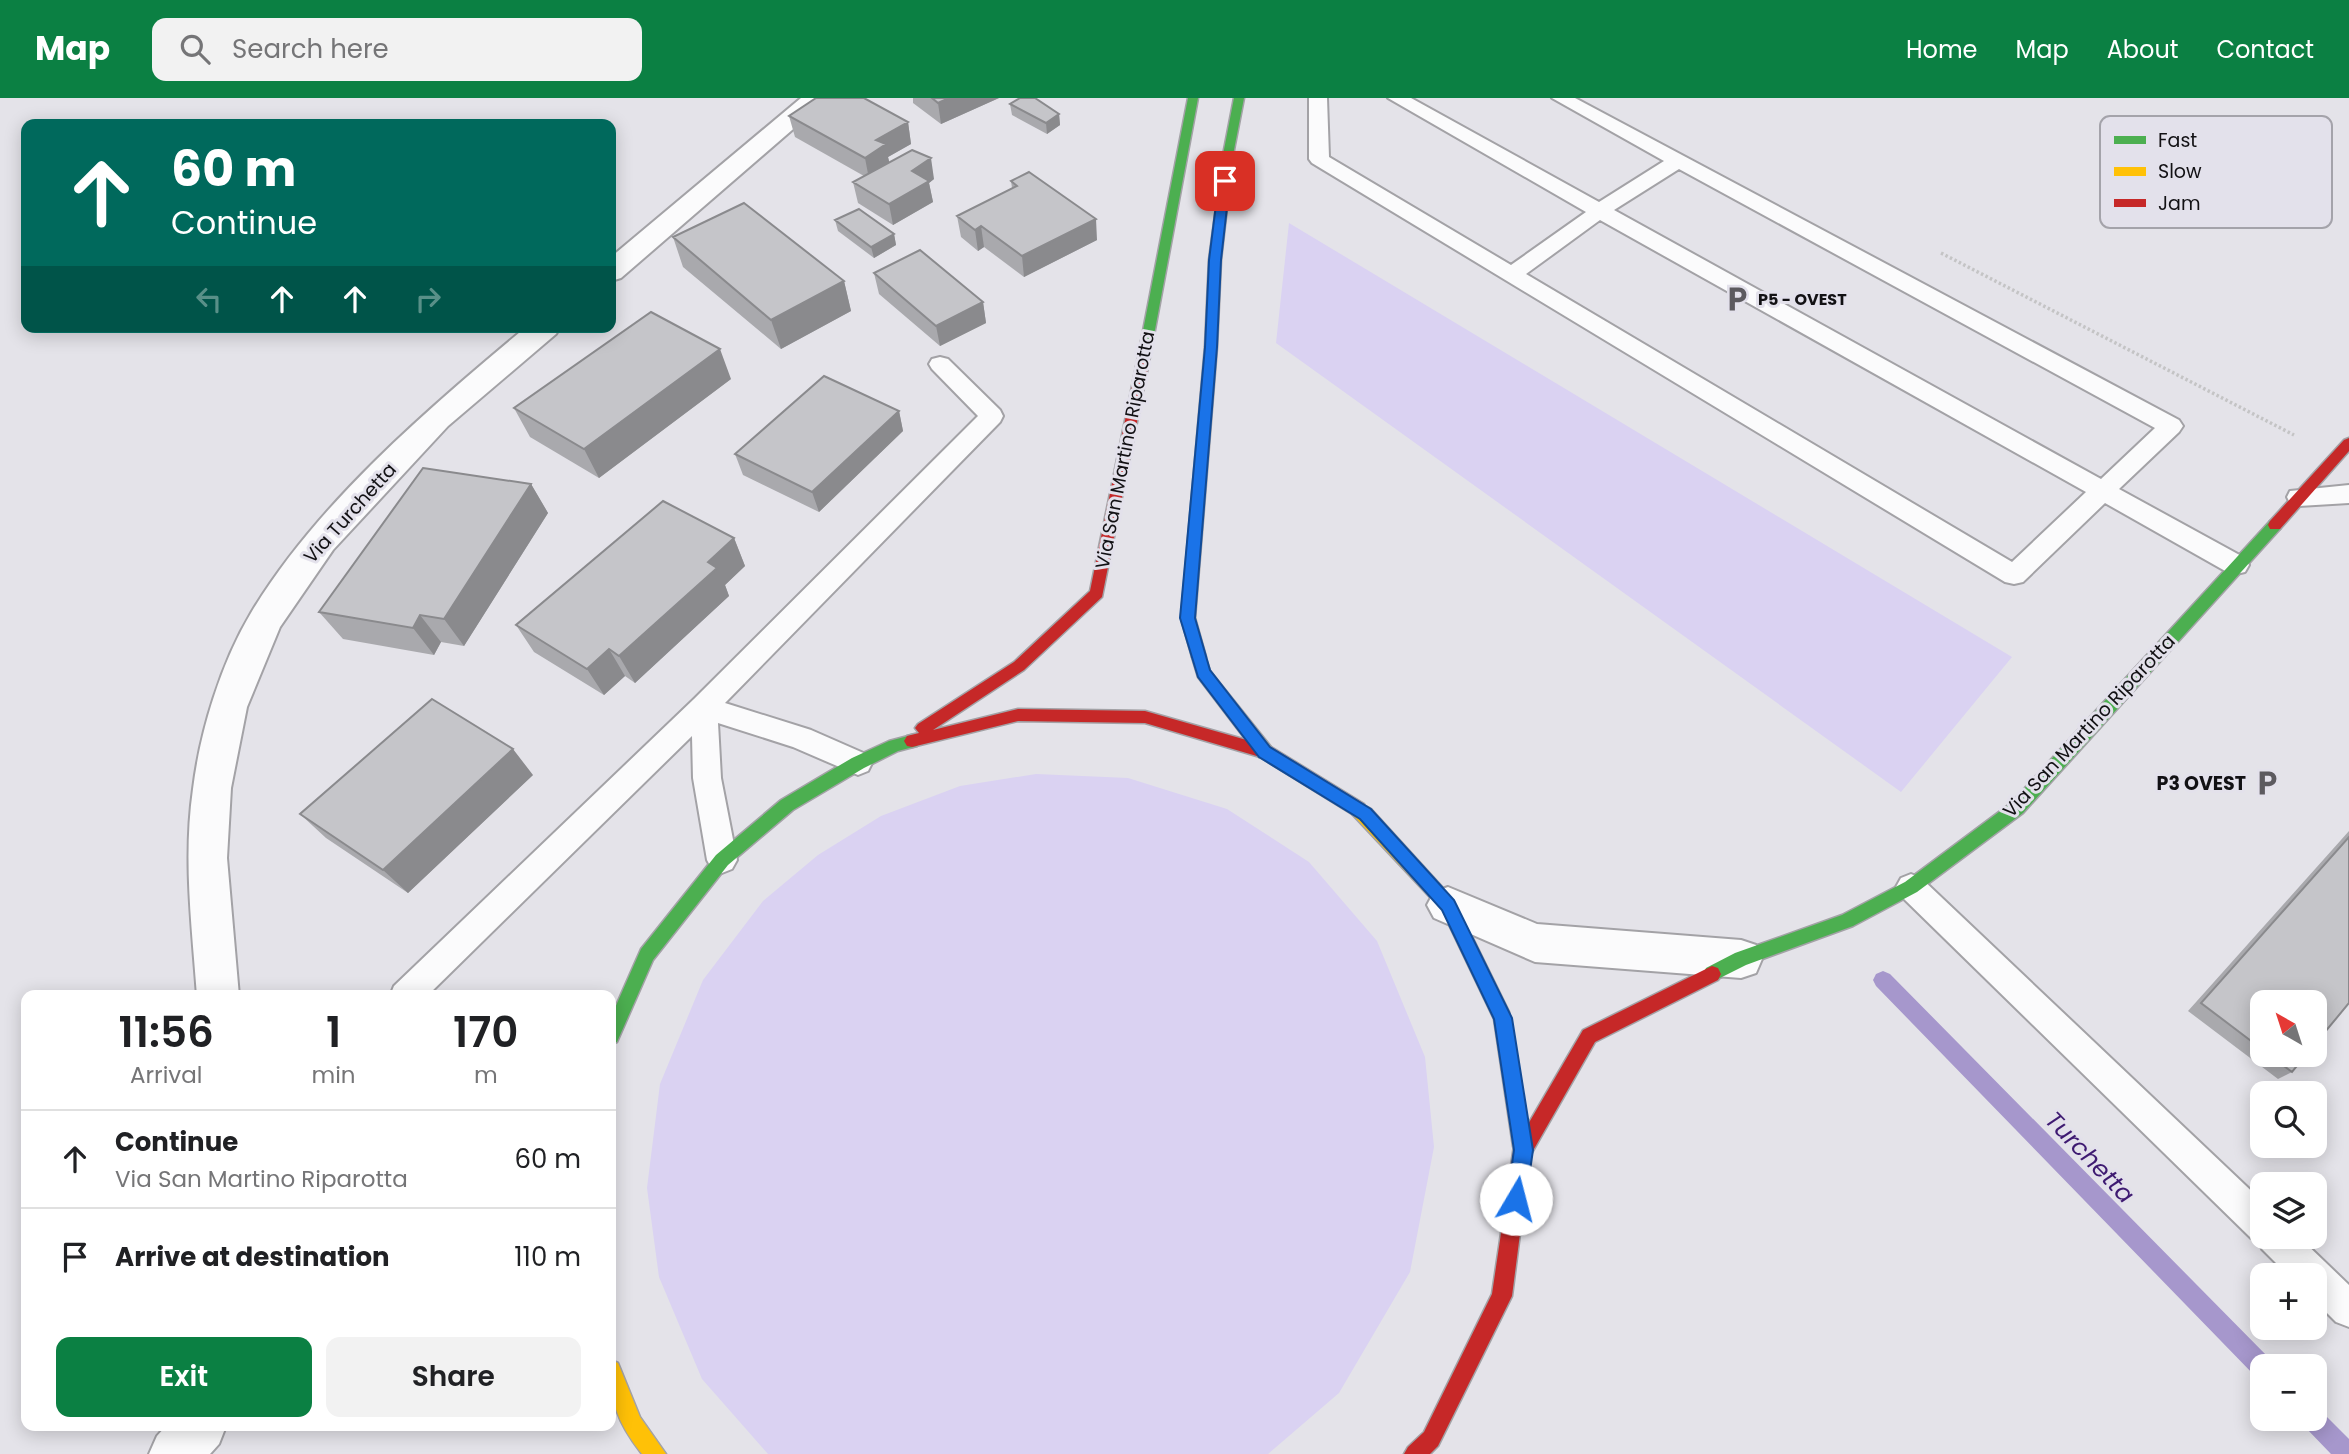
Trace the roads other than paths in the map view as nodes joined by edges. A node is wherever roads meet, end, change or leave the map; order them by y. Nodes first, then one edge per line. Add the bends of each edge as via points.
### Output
1 (816, 98) edge
2 (1193, 98) edge
3 (1239, 98) edge
4 (1318, 98) edge
5 (1397, 98) edge
6 (1561, 98) edge
7 (1678, 161) junction
8 (1601, 210) junction
9 (616, 268) edge
10 (1512, 274) junction
11 (538, 333) edge
12 (940, 365) dead end
13 (2349, 443) edge
14 (2103, 490) junction
15 (2349, 494) edge
16 (2299, 497) junction
17 (2236, 565) junction
18 (704, 707) junction
19 (894, 746) junction
20 (1265, 752) junction
21 (858, 762) junction
22 (722, 860) junction
23 (1911, 887) junction
24 (1448, 905) junction
25 (1741, 960) junction
26 (218, 990) edge
27 (411, 990) edge
28 (616, 1025) edge
29 (1523, 1150) junction
30 (2250, 1213) edge
31 (2287, 1249) edge
32 (2301, 1263) edge
33 (2327, 1288) edge
34 (2349, 1309) edge
35 (616, 1383) edge
36 (196, 1431) edge
37 (175, 1454) edge
38 (655, 1454) edge
39 (1415, 1454) edge

1 - 9 street
2 - 19 street, Via San Martino Riparotta via 1097,593 1020,666
3 - 20 street via 1215,260 1188,618 1203,673
4 - 10 lane via 1319,159
5 - 8 lane
6 - 7 lane
7 - 8 lane
7 - 14 lane via 2171,426
8 - 10 lane
8 - 14 lane
10 - 14 lane via 2014,575
11 - 26 street, Via Turchetta via 437,418 321,541 264,622 228,707 212,788 207,858
12 - 18 lane via 992,416
13 - 16 street, Via San Martino Riparotta
14 - 17 lane
15 - 16 lane
16 - 17 street, Via San Martino Riparotta
17 - 23 street, Via San Martino Riparotta via 2017,808
18 - 21 lane
18 - 22 lane via 708,778
18 - 27 lane
19 - 20 street via 1018,715 1145,717
19 - 21 street
20 - 24 street via 1365,814
21 - 22 street via 787,805
22 - 28 street via 647,955
23 - 25 street, Via San Martino Riparotta via 1847,920
23 - 30 lane
24 - 25 street, Via San Martino Riparotta via 1535,943
24 - 29 street via 1503,1018
25 - 29 street, Via San Martino Riparotta via 1589,1036
29 - 39 street via 1502,1296 1431,1439
31 - 32 lane
33 - 34 lane
35 - 38 street via 632,1424
36 - 37 street

